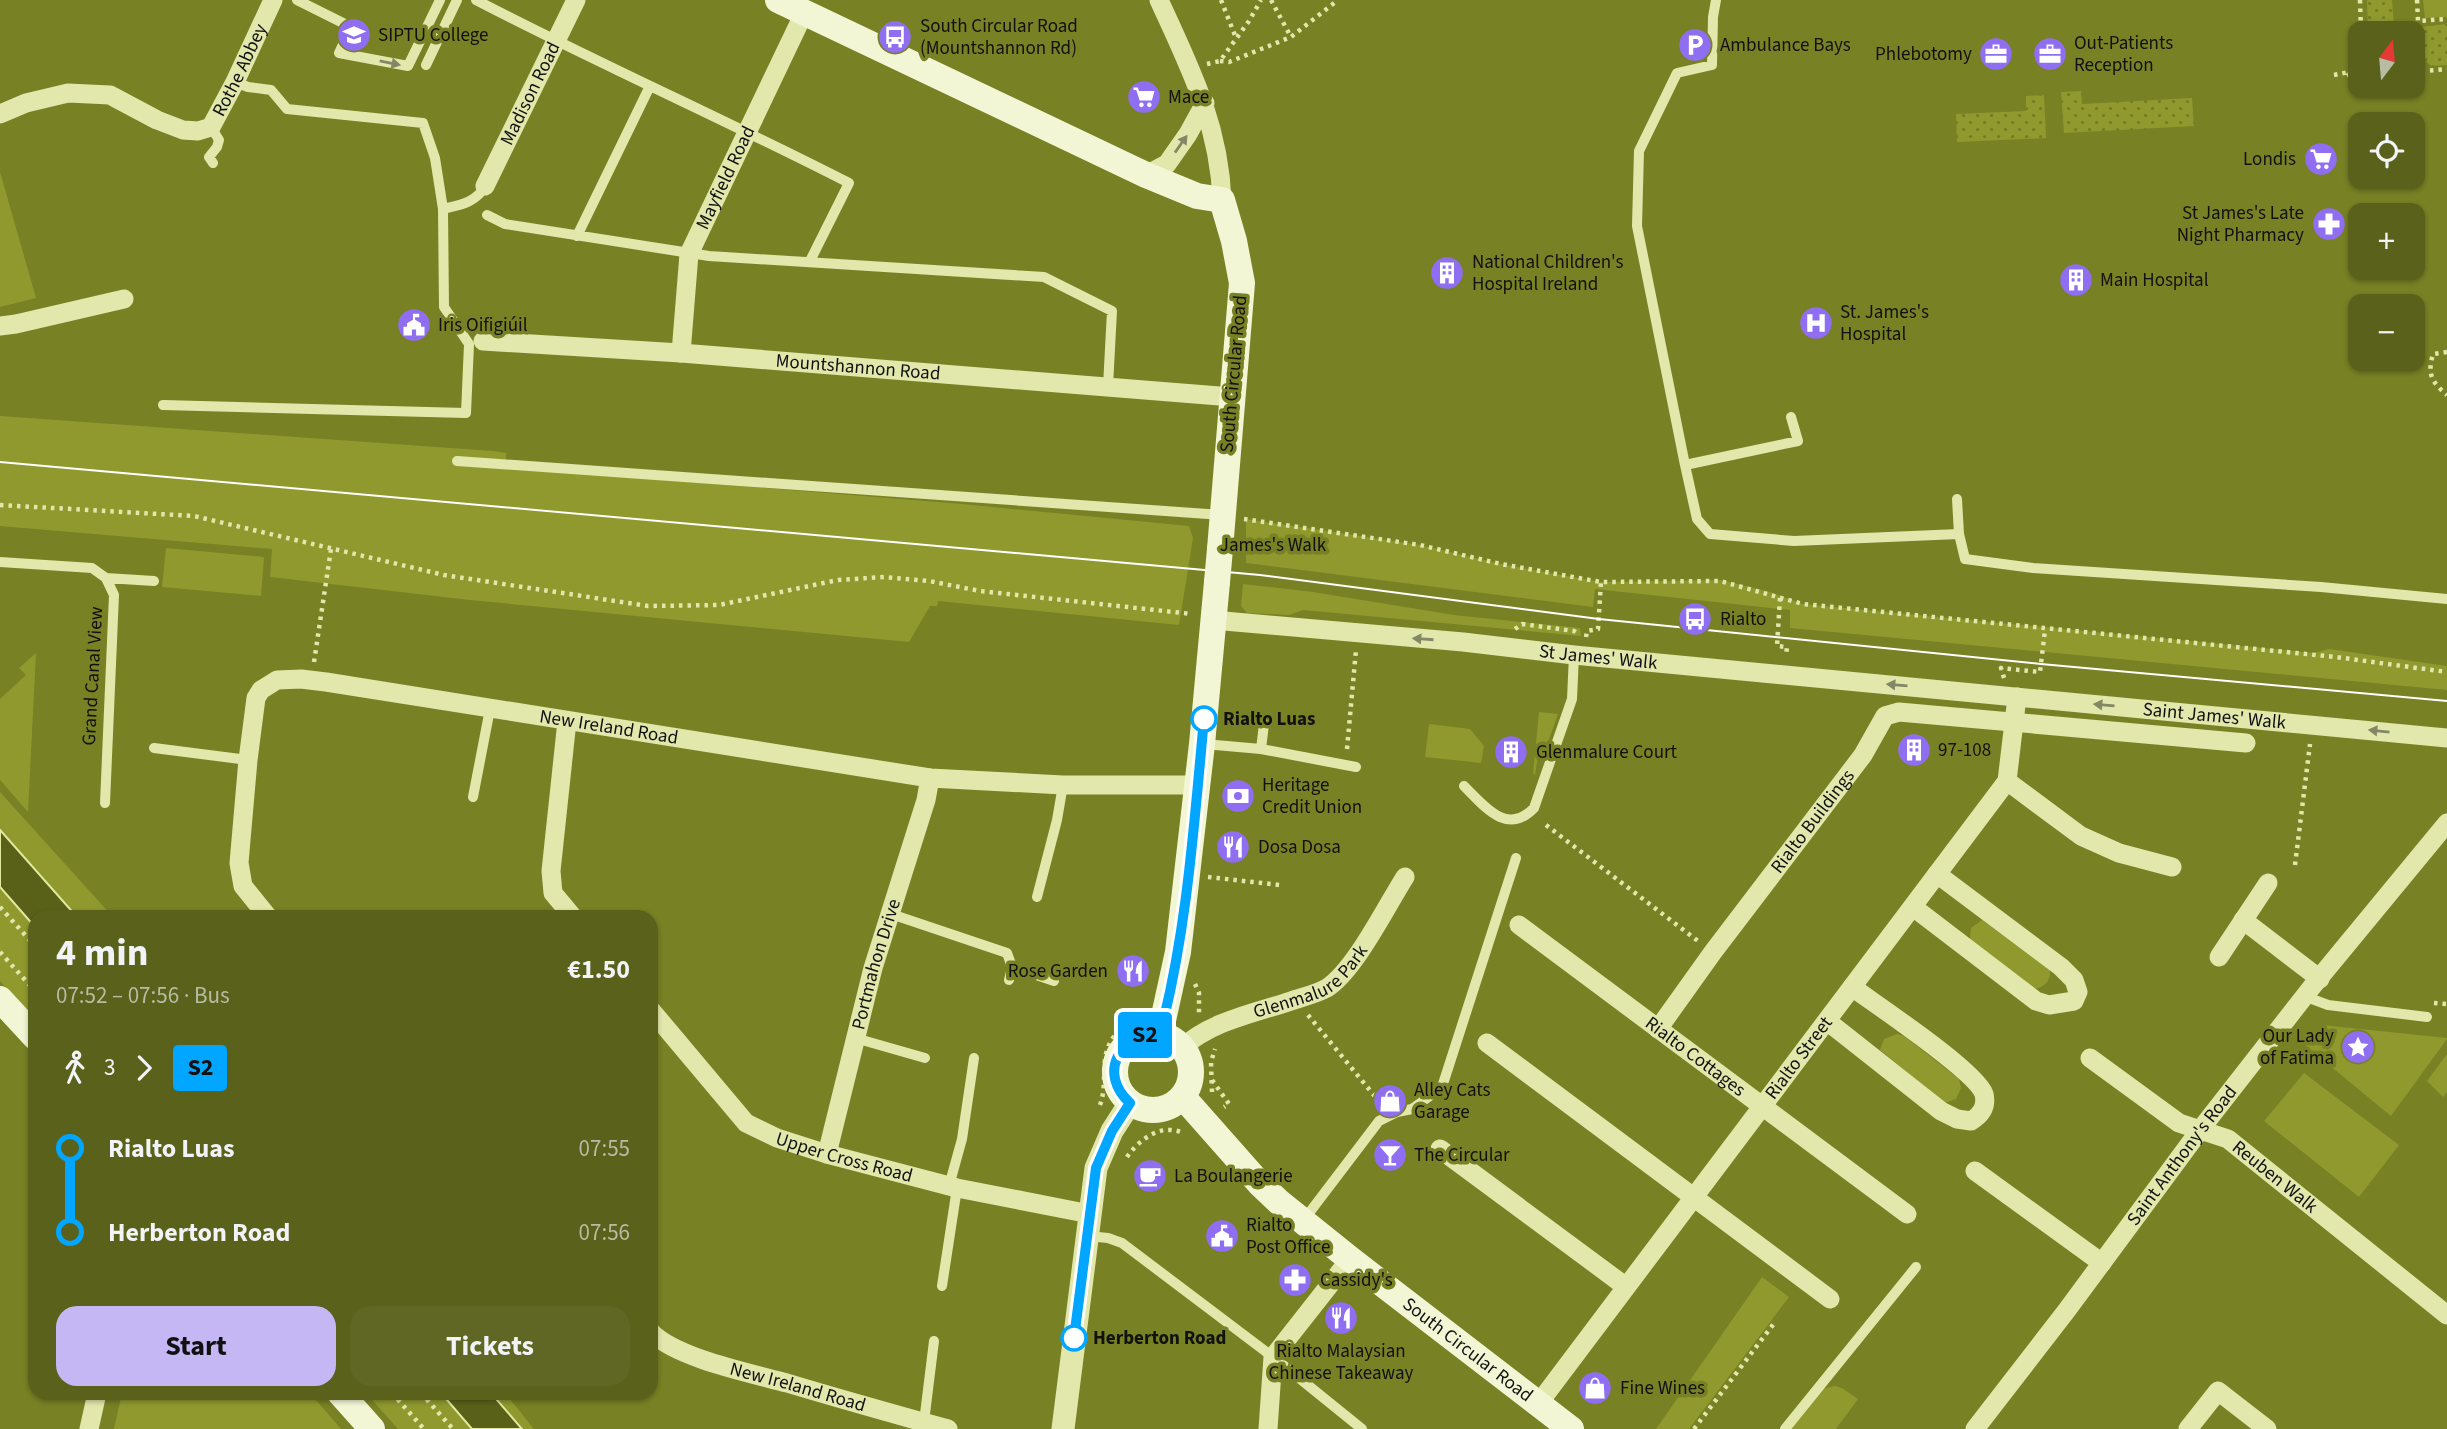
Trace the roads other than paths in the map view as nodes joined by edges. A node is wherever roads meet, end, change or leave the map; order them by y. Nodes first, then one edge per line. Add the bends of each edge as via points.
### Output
1 (273, 0) edge
2 (297, 0) edge
3 (440, 0) edge
4 (457, 0) edge
5 (476, 0) edge
6 (576, 0) edge
7 (778, 0) edge
8 (1159, 0) edge
9 (1716, 0) edge
10 (804, 13) junction
11 (555, 41) junction
12 (426, 65) dead end
13 (235, 82) junction
14 (650, 86) junction
15 (1205, 103) junction
16 (0, 114) edge
17 (211, 127) junction
18 (747, 131) junction
19 (213, 163) dead end
20 (1146, 174) junction
21 (485, 186) joint
22 (1222, 200) junction
23 (443, 209) junction
24 (487, 215) dead end
25 (577, 236) junction
26 (689, 254) junction
27 (810, 261) junction
28 (124, 299) dead end
29 (0, 326) edge
30 (476, 343) junction
31 (681, 353) junction
32 (1108, 386) junction
33 (1232, 397) junction
34 (163, 405) dead end
35 (1791, 417) dead end
36 (457, 461) dead end
37 (1685, 466) junction
38 (1957, 499) dead end
39 (1223, 515) junction
40 (1959, 534) junction
41 (0, 562) edge
42 (106, 578) junction
43 (154, 581) dead end
44 (2447, 599) edge
45 (1202, 617) junction
46 (1578, 655) junction
47 (1983, 693) joint
48 (2011, 696) junction
49 (489, 709) junction
50 (568, 721) junction
51 (2015, 721) junction
52 (1264, 724) dead end
53 (2447, 738) edge
54 (2246, 743) dead end
55 (1202, 744) junction
56 (155, 748) dead end
57 (1261, 750) junction
58 (248, 760) junction
59 (1356, 767) dead end
60 (930, 778) junction
61 (2007, 781) junction
62 (1063, 785) junction
63 (1197, 785) junction
64 (1464, 786) dead end
65 (473, 797) dead end
66 (105, 803) dead end
67 (2447, 822) edge
68 (1516, 858) dead end
69 (2172, 867) dead end
70 (1937, 874) junction
71 (1405, 877) dead end
72 (2268, 883) dead end
73 (1037, 897) dead end
74 (1913, 907) junction
75 (262, 910) edge
76 (567, 910) edge
77 (891, 914) junction
78 (2243, 920) junction
79 (1519, 925) dead end
80 (2219, 957) dead end
81 (1012, 967) junction
82 (2319, 979) junction
83 (1009, 980) dead end
84 (1054, 981) dead end
85 (1853, 987) junction
86 (2304, 996) junction
87 (0, 999) edge
88 (2427, 1017) dead end
89 (658, 1018) edge
90 (1827, 1021) junction
91 (28, 1029) edge
92 (1658, 1029) junction
93 (855, 1038) junction
94 (1171, 1041) junction
95 (1488, 1043) dead end
96 (925, 1058) dead end
97 (974, 1058) dead end
98 (2090, 1058) dead end
99 (1183, 1097) junction
100 (1130, 1103) junction
101 (1762, 1106) junction
102 (2200, 1130) junction
103 (1440, 1149) dead end
104 (827, 1154) junction
105 (1975, 1171) dead end
106 (953, 1187) junction
107 (1694, 1198) junction
108 (1907, 1214) dead end
109 (1303, 1221) junction
110 (1088, 1225) junction
111 (1350, 1259) junction
112 (2102, 1263) junction
113 (1916, 1267) dead end
114 (942, 1286) dead end
115 (1625, 1286) junction
116 (1830, 1299) dead end
117 (2447, 1315) edge
118 (658, 1339) edge
119 (934, 1341) dead end
120 (1273, 1357) junction
121 (95, 1400) edge
122 (346, 1400) edge
123 (1555, 1420) edge
124 (924, 1422) junction
125 (89, 1429) edge
126 (372, 1429) edge
127 (948, 1429) edge
128 (1063, 1429) edge
129 (1268, 1429) edge
130 (1362, 1429) edge
131 (1785, 1429) edge
132 (1975, 1429) edge
133 (2188, 1429) edge
134 (2267, 1429) edge

1 - 13 street, Rothe Abbey
2 -> 3 lane via 351,27 339,53 408,66
4 - 12 lane
5 - 11 lane
6 - 11 street, Madison Road
7 - 10 main road
8 - 15 street
9 - 37 lane via 1712,65 1677,73 1639,151 1637,226
10 - 18 street, Mayfield Road
10 - 20 main road
11 - 14 lane
11 - 21 street, Madison Road
13 - 17 street, Rothe Abbey
13 - 23 lane via 271,90 287,109 424,123
14 - 18 lane
14 - 25 lane
20 -> 15 street via 1167,164
15 - 22 street
16 - 17 street, Rothe Abbey via 68,93 110,95 183,130
17 - 19 lane via 219,139 209,157
18 - 26 street, Mayfield Road
18 - 27 lane via 849,183
20 - 22 main road via 1196,196
21 - 23 lane via 471,201
22 - 33 main road, South Circular Road via 1241,283
23 - 30 lane via 444,307
24 - 25 lane via 505,224
25 - 26 lane
26 - 27 lane
26 - 31 street, Mayfield Road
27 - 32 lane via 1044,277 1112,311
28 - 29 street
30 - 31 street, Mountshannon Road
30 - 34 lane via 466,414
31 - 32 street, Mountshannon Road
32 - 33 street, Mountshannon Road
33 - 39 main road, South Circular Road
35 - 37 lane via 1798,441
36 - 39 lane
37 - 40 lane via 1697,519 1710,534 1794,541
38 - 40 lane
39 - 45 main road, South Circular Road, bridge via 1216,587
40 - 44 lane via 1965,559
41 - 42 lane via 92,568
42 - 43 lane
42 - 66 lane, Grand Canal View via 114,595
46 -> 45 street, St James' Walk
45 - 55 main road, South Circular Road
47 -> 46 street, St James' Walk
46 - 64 lane via 1572,699 1534,808 1512,822
47 - 48 street, Saint James' Walk
48 - 51 street, Rialto Street
53 -> 48 street, Saint James' Walk
49 - 50 street, New Ireland Road
49 - 58 street, New Ireland Road via 326,682 277,680 256,698
49 - 65 lane
50 - 60 street, New Ireland Road
50 - 76 street via 551,872 553,893
51 - 54 street
51 - 61 street, Rialto Street
51 - 92 street, Rialto Buildings via 1899,712 1885,716 1863,755
52 - 57 lane
55 - 57 lane
55 - 63 main road, South Circular Road
56 - 58 lane
57 - 59 lane
58 - 75 street, New Ireland Road via 240,875
60 - 62 street, New Ireland Road
60 - 77 street, Portmahon Drive
61 - 69 street via 2081,836 2119,853
61 - 70 street, Rialto Street
62 - 63 street, New Ireland Road
62 - 73 lane
63 - 94 main road, South Circular Road
67 - 82 street, Saint Anthony's Road
68 - 109 lane via 1442,1087 1412,1109 1379,1121
70 - 74 street, Rialto Street
70 - 74 street via 2061,967 2074,980 2078,992 2074,1001 2049,1005 2036,1001
71 - 94 street, Glenmalure Park via 1344,972 1328,987
72 - 78 street
74 - 85 street, Rialto Street
77 - 81 lane via 1007,953
77 - 93 street, Portmahon Drive
78 - 80 street
78 - 82 street
79 - 92 street, Rialto Cottages
81 - 83 lane
81 - 84 lane
82 - 86 street, Saint Anthony's Road
85 - 90 street, Rialto Street
85 - 90 street via 1969,1073 1983,1094 1980,1115 1971,1121 1941,1111
86 - 88 lane via 2328,1005
86 - 102 street, Saint Anthony's Road
87 - 91 main road
89 - 104 street, Upper Cross Road via 746,1123
90 - 101 street, Rialto Street
92 - 101 street, Rialto Cottages
93 - 96 lane
93 - 104 street, Portmahon Drive
94 - 99 main road via 1191,1068
94 - 100 main road via 1150,1034 1123,1048 1115,1081
95 - 107 street
97 - 106 lane
98 - 102 street, Reuben Walk via 2179,1123
99 - 100 main road via 1161,1110
99 - 109 main road, South Circular Road via 1259,1183
100 - 110 street via 1096,1168
101 - 107 street, Rialto Street
101 - 108 street, Rialto Cottages
102 - 112 street, Saint Anthony's Road
102 - 117 street, Reuben Walk via 2228,1139
103 - 115 street
104 - 106 street, Upper Cross Road
105 - 112 street
106 - 110 street, Upper Cross Road
106 - 114 lane
107 - 115 street, Rialto Street
107 - 116 street
109 - 111 main road, South Circular Road
110 - 120 lane via 1122,1243
110 - 128 street
111 - 120 street
111 - 123 main road, South Circular Road
112 - 132 street, Saint Anthony's Road
113 - 131 lane
115 - 123 street, Rialto Street
118 - 124 street, New Ireland Road via 746,1372
119 - 124 lane
120 - 129 street
120 - 130 lane
121 - 125 street
122 - 126 main road
124 - 127 street, New Ireland Road
133 - 134 street via 2218,1391

